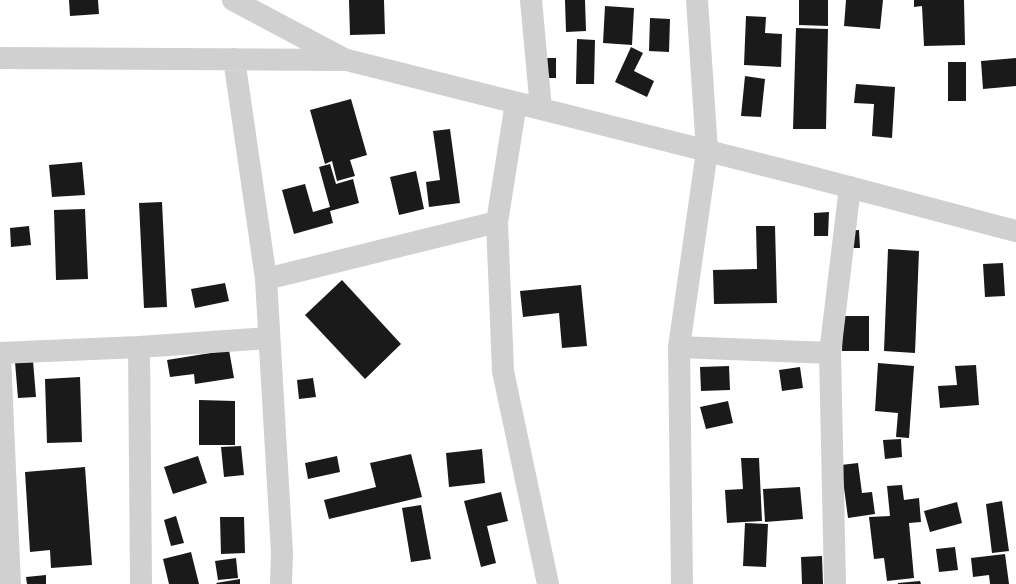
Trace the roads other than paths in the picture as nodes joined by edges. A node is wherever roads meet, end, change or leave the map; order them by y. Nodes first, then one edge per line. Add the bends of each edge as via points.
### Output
1 (233, 0) edge
2 (531, 0) edge
3 (697, 0) edge
4 (0, 58) edge
5 (234, 59) junction
6 (347, 60) junction
7 (516, 103) junction
8 (541, 109) junction
9 (707, 151) junction
10 (850, 187) junction
11 (497, 222) junction
12 (1016, 231) edge
13 (266, 279) junction
14 (269, 338) junction
15 (139, 347) junction
16 (679, 347) junction
17 (0, 353) edge
18 (830, 353) junction
19 (0, 356) edge
20 (10, 584) edge
21 (141, 584) edge
22 (281, 584) edge
23 (548, 584) edge
24 (682, 584) edge
25 (836, 584) edge

1 - 6 street
2 - 8 street
3 - 9 street
4 - 5 street
5 - 6 street
5 - 13 street
6 - 7 street
7 - 8 street
7 - 11 street
8 - 9 street
9 - 10 street
9 - 16 street
10 - 12 street
10 - 18 street
11 - 13 street
11 - 23 street via 503,370
13 - 14 street
14 - 15 street
14 - 22 street via 282,553
15 - 17 street
15 - 21 street
16 - 18 street
16 - 24 street
18 - 25 street
19 - 20 street

